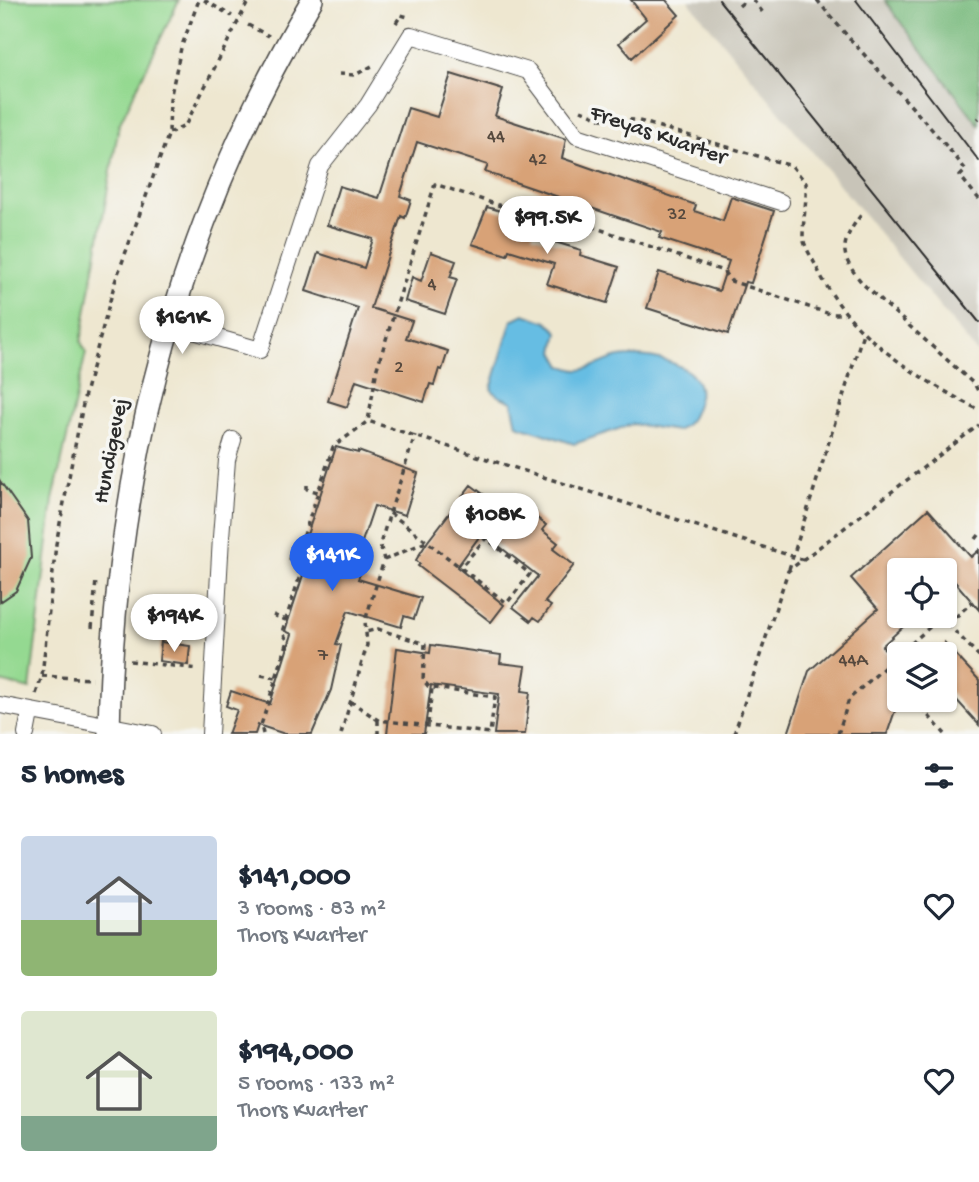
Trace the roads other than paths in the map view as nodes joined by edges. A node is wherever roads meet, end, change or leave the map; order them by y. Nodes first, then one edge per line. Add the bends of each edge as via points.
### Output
1 (312, 0) edge
2 (781, 202) dead end
3 (169, 324) junction
4 (233, 440) dead end
5 (0, 705) edge
6 (30, 713) junction
7 (109, 730) edge
8 (26, 734) edge
9 (153, 734) edge
10 (210, 734) edge

1 - 3 street, Hundigevej via 224,173
2 - 3 street, Freyas Kvarter via 578,136 528,72 411,35 368,105 320,166 260,350
3 - 7 street, Hundigevej via 146,410 125,520 113,615
4 - 10 street via 227,460
5 - 6 street
6 - 7 street
6 - 8 street
7 - 9 street

